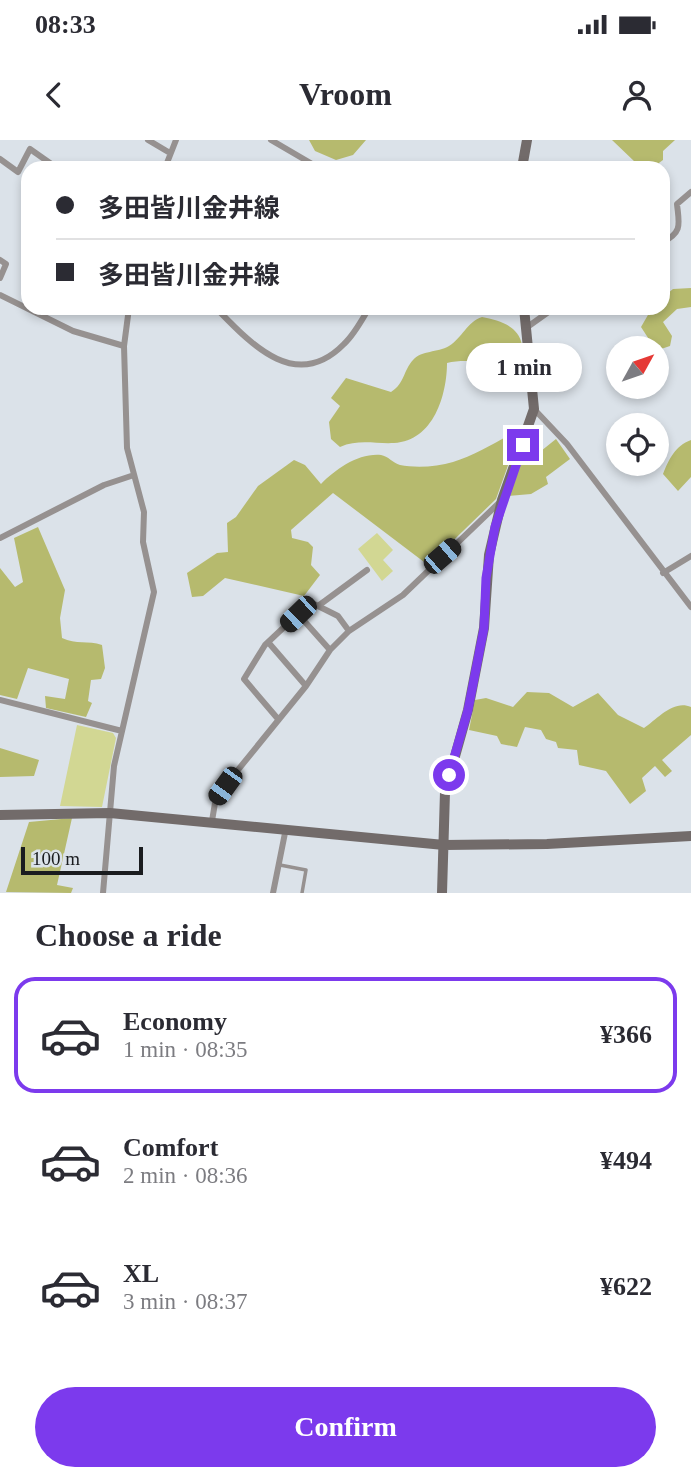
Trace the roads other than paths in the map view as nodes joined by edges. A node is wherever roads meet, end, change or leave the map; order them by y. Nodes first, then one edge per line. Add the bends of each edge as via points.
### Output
1 (35, 140) edge
2 (148, 140) edge
3 (176, 140) edge
4 (271, 140) edge
5 (527, 140) edge
6 (30, 149) junction
7 (170, 153) junction
8 (0, 159) edge
9 (24, 161) edge
10 (47, 161) edge
11 (167, 161) edge
12 (307, 161) edge
13 (523, 161) edge
14 (21, 166) edge
15 (691, 192) edge
16 (670, 238) edge
17 (0, 260) edge
18 (0, 278) edge
19 (0, 295) edge
20 (21, 305) edge
21 (41, 315) edge
22 (128, 315) edge
23 (223, 315) edge
24 (364, 315) edge
25 (525, 315) edge
26 (544, 315) edge
27 (526, 328) junction
28 (124, 346) junction
29 (534, 409) junction
30 (134, 475) junction
31 (502, 500) junction
32 (0, 538) edge
33 (691, 556) edge
34 (367, 570) dead end
35 (663, 573) junction
36 (318, 606) junction
37 (691, 607) edge
38 (298, 614) junction
39 (349, 631) junction
40 (268, 642) junction
41 (330, 650) junction
42 (306, 686) junction
43 (0, 700) edge
44 (278, 719) junction
45 (122, 732) junction
46 (110, 813) junction
47 (0, 816) edge
48 (212, 821) junction
49 (286, 828) junction
50 (691, 835) edge
51 (444, 845) junction
52 (279, 865) junction
53 (103, 893) edge
54 (273, 893) edge
55 (302, 893) edge
56 (442, 893) edge

1 - 6 street
2 - 7 street
3 - 7 street
4 - 12 street
5 - 13 street
6 - 9 street
6 - 10 street
7 - 11 street
8 - 14 street via 18,172
15 - 16 street via 677,204 681,227
17 - 18 street via 6,264
19 - 20 street
21 - 28 street via 73,331
22 - 28 street
23 - 24 street via 264,353 304,366 346,343
25 - 27 street
26 - 27 street
27 - 29 street
28 - 30 street via 127,448
29 - 31 street
29 - 35 street via 567,444
30 - 32 street via 104,485
30 - 45 street via 144,512 144,541 154,592
31 - 39 street via 403,595
31 - 51 street via 489,555 484,628 468,710 445,792
33 - 35 street
34 - 36 street
35 - 37 street
36 - 38 street via 304,601
36 - 39 street via 338,616
38 - 40 street
38 - 41 street
39 - 41 street
40 - 42 street
40 - 44 street via 244,679
41 - 42 street
42 - 44 street
43 - 45 street
44 - 48 street via 216,797
45 - 46 street
46 - 47 street
46 - 48 street
46 - 53 street
48 - 49 street
49 - 51 street
49 - 52 street
50 - 51 street
51 - 56 street
52 - 54 street
52 - 55 lane via 306,870

